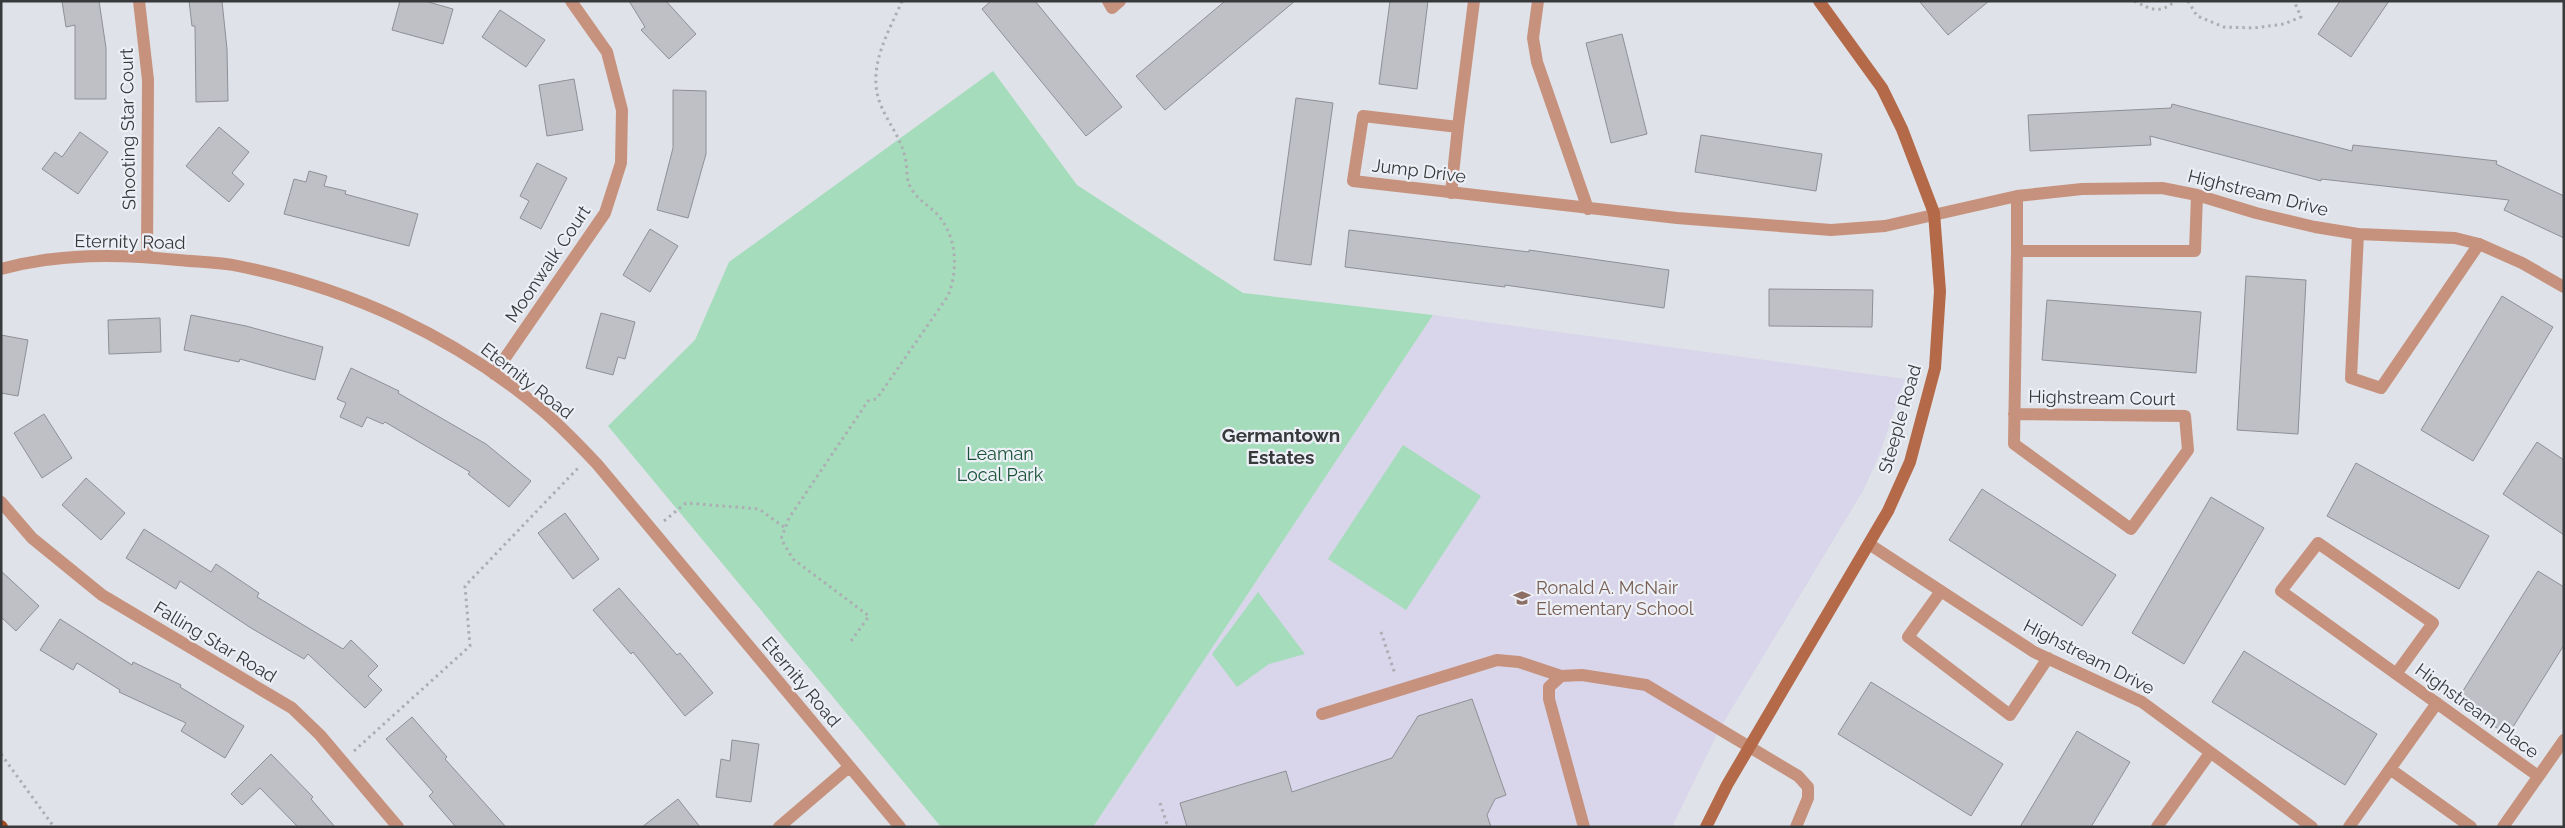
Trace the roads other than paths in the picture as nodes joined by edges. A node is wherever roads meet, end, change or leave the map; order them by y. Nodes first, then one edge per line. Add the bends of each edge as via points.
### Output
1 (139, 1) edge
2 (571, 1) edge
3 (1108, 1) edge
4 (1120, 1) edge
5 (1474, 1) edge
6 (1538, 1) edge
7 (1819, 1) edge
8 (1458, 127) junction
9 (1450, 193) junction
10 (2197, 194) junction
11 (2017, 196) junction
12 (1588, 209) junction
13 (1934, 213) junction
14 (2358, 234) junction
15 (2479, 244) junction
16 (2017, 251) junction
17 (147, 257) junction
18 (1, 269) edge
19 (2564, 287) edge
20 (494, 374) junction
21 (2014, 414) junction
22 (1, 502) edge
23 (1870, 544) junction
24 (1941, 591) junction
25 (2048, 658) junction
26 (2396, 674) junction
27 (1561, 676) junction
28 (2437, 703) junction
29 (1322, 714) dead end
30 (2564, 740) edge
31 (1748, 748) junction
32 (2210, 753) junction
33 (848, 767) junction
34 (2390, 769) junction
35 (2538, 776) junction
36 (398, 827) edge
37 (779, 827) edge
38 (900, 827) edge
39 (1584, 827) edge
40 (1706, 827) edge
41 (1796, 827) edge
42 (2157, 827) edge
43 (2312, 827) edge
44 (2349, 827) edge
45 (2471, 827) edge
46 (2503, 827) edge

1 - 17 street, Shooting Star Court via 148,80
2 - 20 street, Moonwalk Court via 606,52 622,110 621,163 605,213
3 - 4 street via 1112,8
5 - 8 street
6 - 12 street via 1533,38 1537,62
7 - 13 street, Steeple Road via 1882,88 1902,129
8 - 9 street
8 - 9 street, Jump Drive via 1363,116 1353,181
9 - 12 street, Jump Drive
10 - 11 street, Highstream Drive via 2162,188 2136,188 2082,189
10 - 14 street, Highstream Drive via 2256,213
10 - 16 street via 2195,251
11 - 13 street, Highstream Drive
11 - 16 street, Highstream Court
12 - 13 street, Jump Drive via 1831,230 1885,226
13 - 23 street, Steeple Road via 1940,291 1935,368 1910,462
14 - 15 street, Highstream Drive via 2455,238
14 - 15 street via 2351,378 2381,388
15 - 19 street, Highstream Drive
16 - 21 street, Highstream Court
17 - 18 street, Eternity Road via 94,255 29,262
17 - 20 street, Eternity Road via 237,265 330,289 418,326
20 - 33 street, Eternity Road via 544,411 590,456
21 - 21 street, Highstream Court via 2014,444 2130,529 2188,450 2185,416
22 - 36 street, Falling Star Road via 32,538 102,595 292,708 320,735
23 - 24 street, Highstream Drive
23 - 31 street, Steeple Road
24 - 25 street, Highstream Drive
24 - 25 street via 1908,638 2010,715
25 - 32 street, Highstream Drive via 2142,702
26 - 26 street, Highstream Place via 2281,591 2318,543 2433,623
26 - 28 street, Highstream Place
27 - 29 street via 1519,662 1497,660
27 - 31 street via 1582,675 1646,686
27 - 39 street via 1549,686 1549,699
28 - 34 street
28 - 35 street, Highstream Place
30 - 35 street
31 - 40 street, Steeple Road
31 - 41 street via 1798,776 1808,787 1808,798
32 - 42 street
32 - 43 street, Highstream Drive
33 - 37 street
33 - 38 street, Eternity Road
34 - 44 street
34 - 45 street
35 - 46 street

